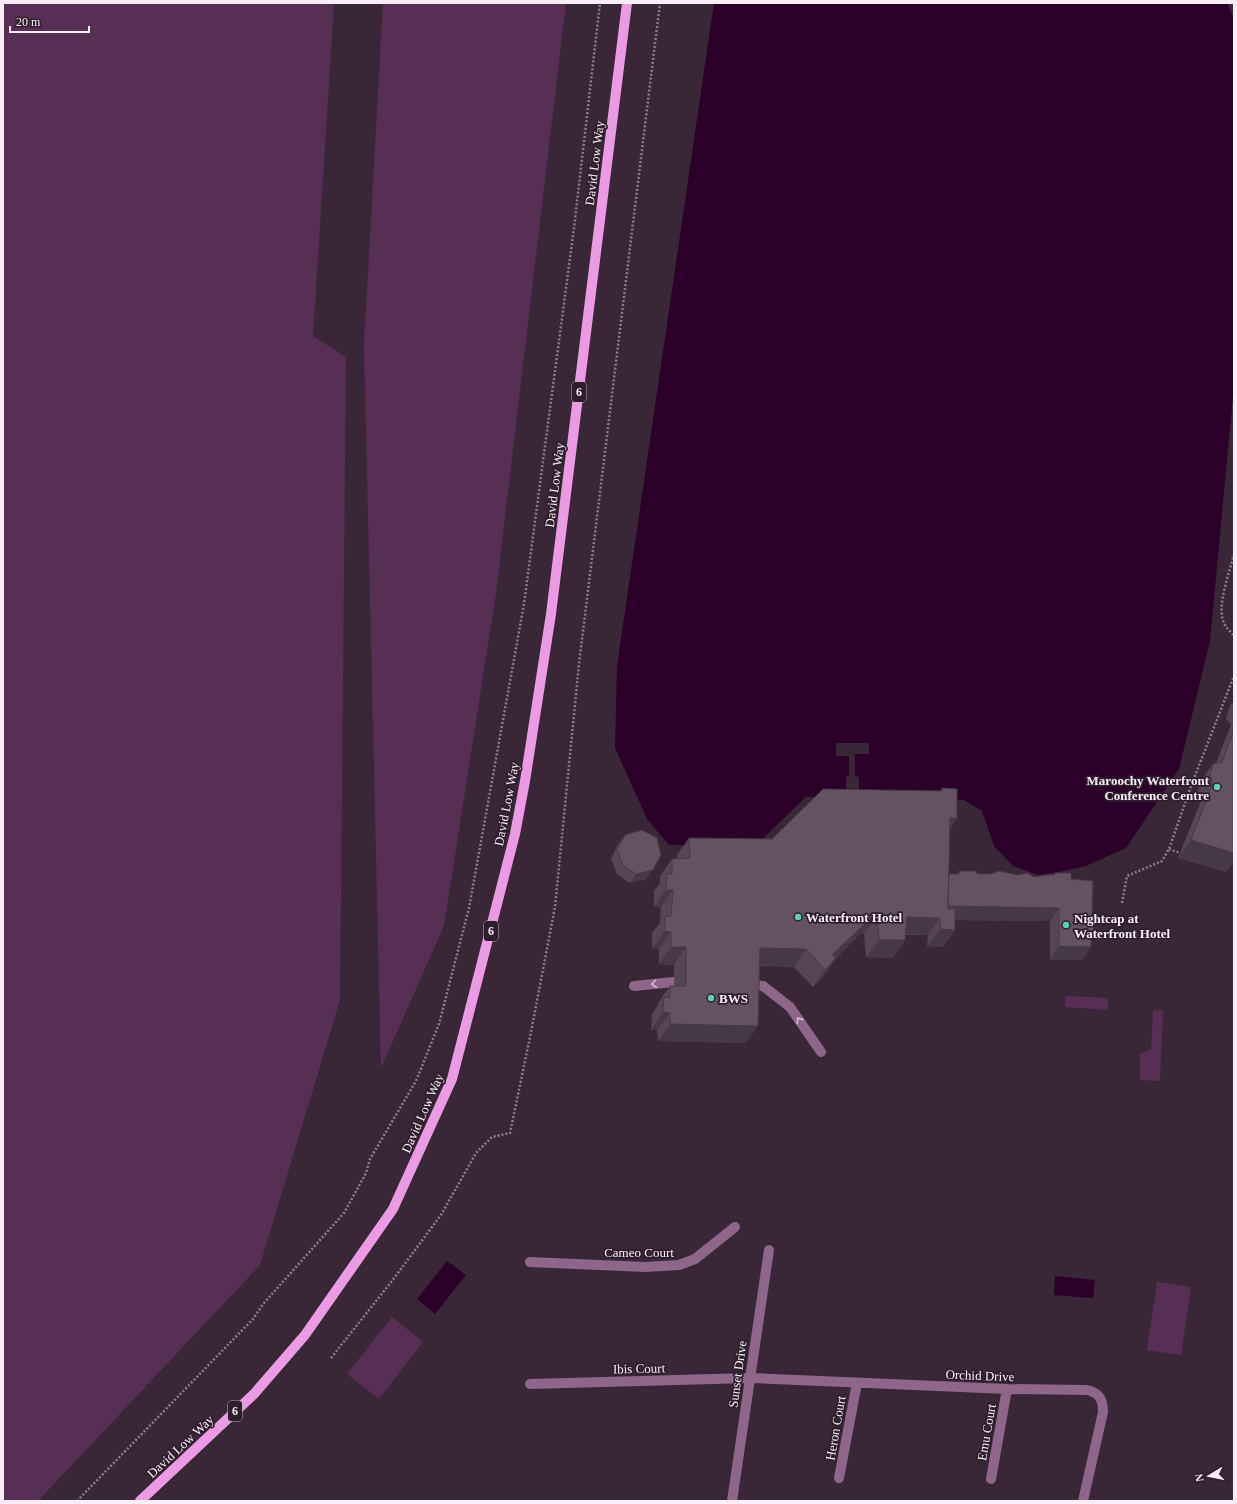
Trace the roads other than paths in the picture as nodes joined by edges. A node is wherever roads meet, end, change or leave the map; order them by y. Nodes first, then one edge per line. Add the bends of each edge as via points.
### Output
1 (626, 3) edge
2 (674, 982) dead end
3 (747, 984) edge
4 (634, 986) dead end
5 (821, 1052) dead end
6 (734, 1226) dead end
7 (769, 1250) dead end
8 (530, 1262) dead end
9 (750, 1378) junction
10 (856, 1383) junction
11 (530, 1384) dead end
12 (1007, 1389) junction
13 (839, 1478) dead end
14 (991, 1479) dead end
15 (140, 1501) edge
16 (732, 1501) edge
17 (1084, 1501) edge

1 - 15 main road, David Low Way / 6 via 551,614 525,781 515,834 452,1079 393,1209 305,1335 254,1394
2 -> 4 street
5 -> 3 street via 790,1007 763,986
6 - 8 street, Cameo Court via 695,1259 679,1265 645,1267
7 - 9 street, Sunset Drive
9 - 10 street, Orchid Drive
9 - 11 street, Ibis Court
9 - 16 street, Sunset Drive
10 - 12 street, Orchid Drive
10 - 13 street, Heron Court
12 - 14 street, Emu Court
12 - 17 street, Orchid Drive via 1078,1389 1094,1392 1099,1396 1103,1403 1102,1422

